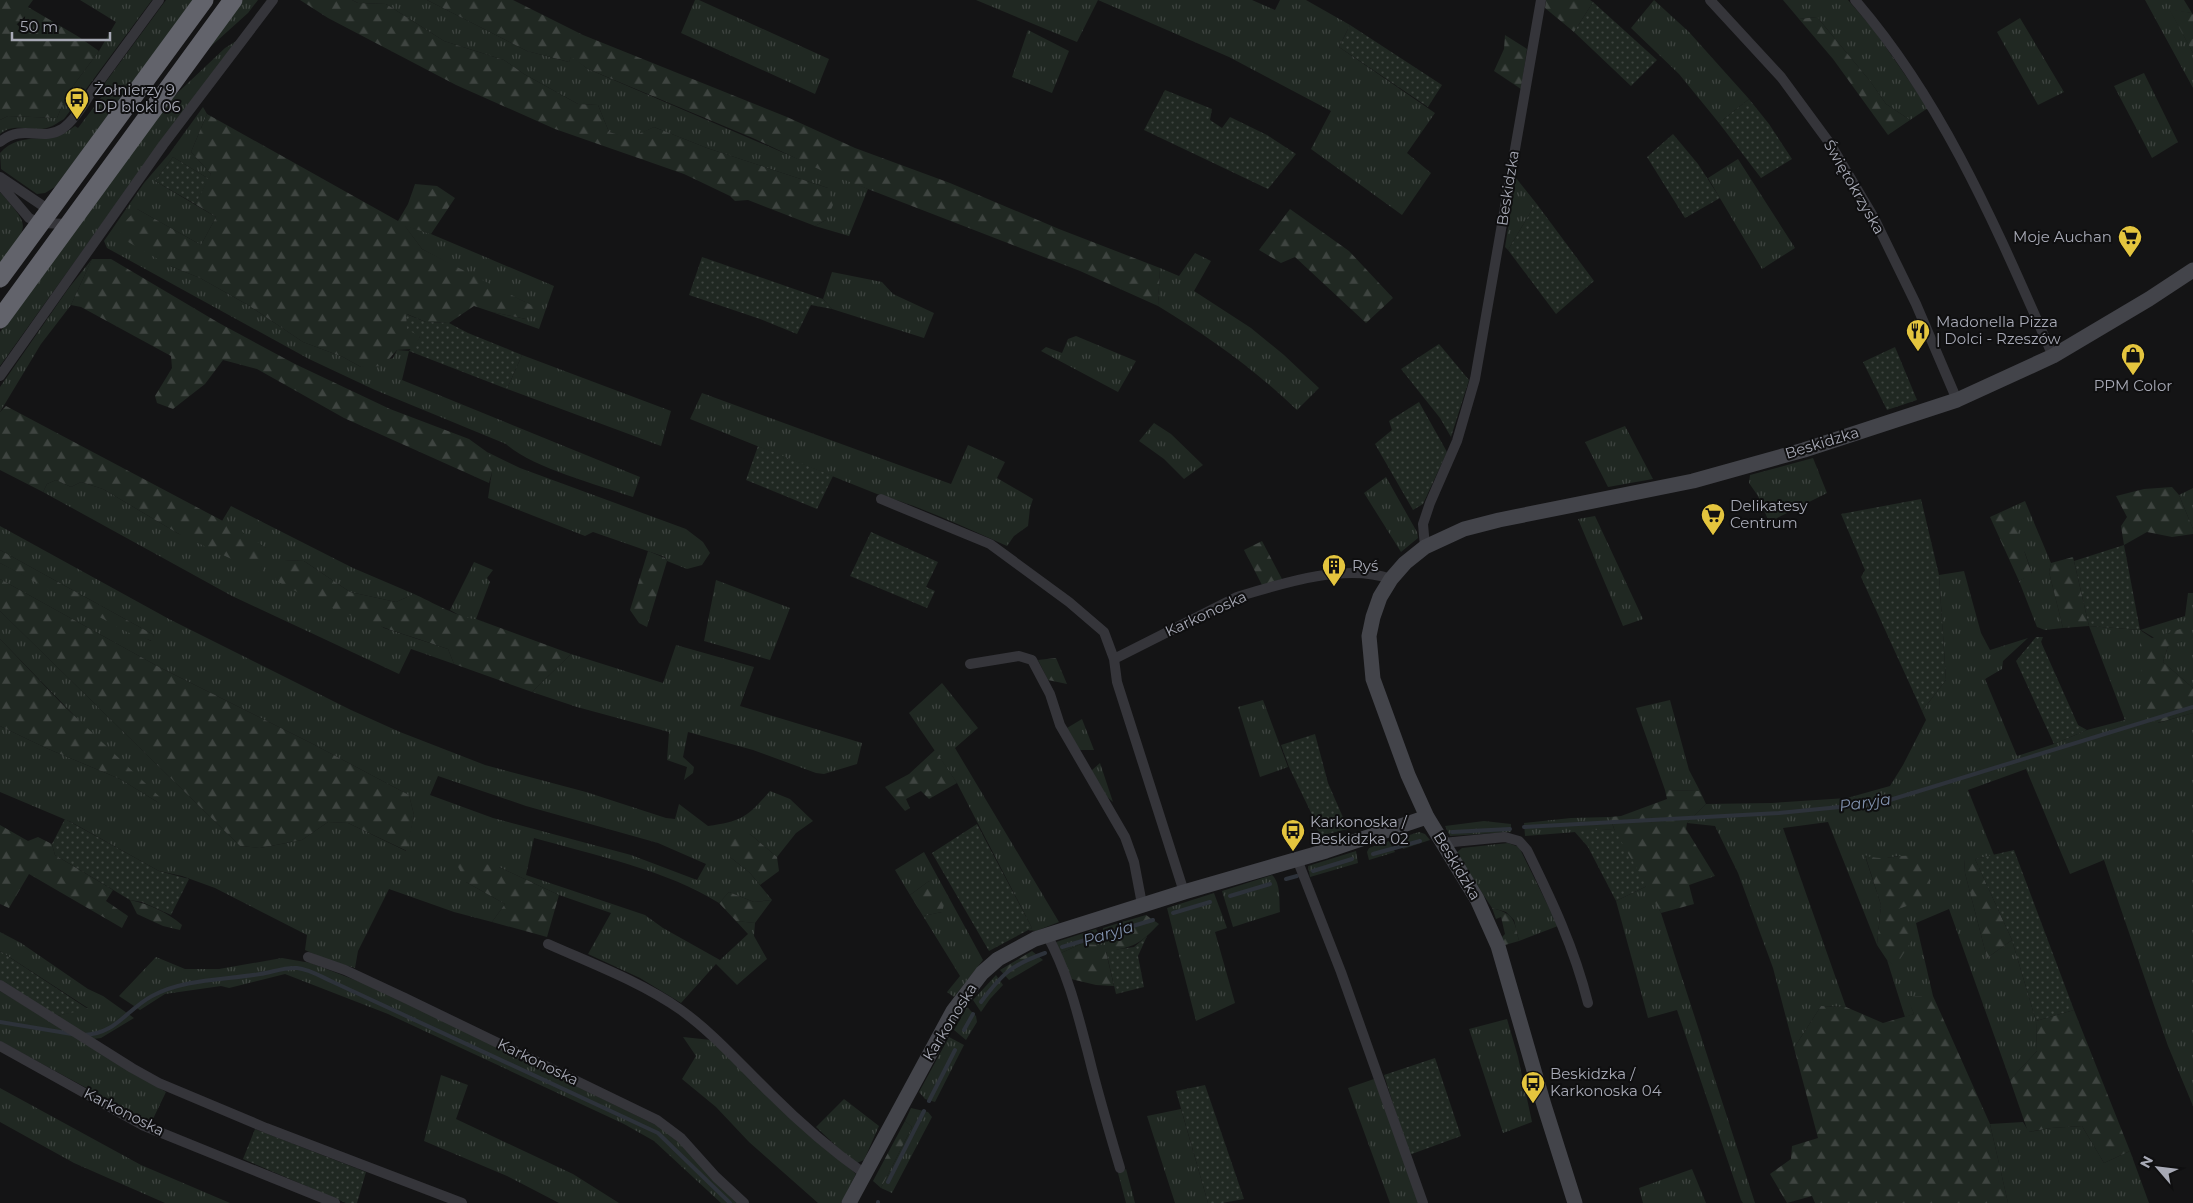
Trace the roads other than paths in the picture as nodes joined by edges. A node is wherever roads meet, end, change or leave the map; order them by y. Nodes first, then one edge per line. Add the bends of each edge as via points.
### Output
1 (160, 0) edge
2 (204, 0) edge
3 (233, 0) edge
4 (274, 0) edge
5 (1541, 0) edge
6 (1710, 0) edge
7 (1855, 0) edge
8 (0, 142) edge
9 (0, 177) edge
10 (0, 184) edge
11 (45, 217) junction
12 (69, 224) junction
13 (2193, 270) edge
14 (0, 278) edge
15 (0, 319) edge
16 (2052, 356) junction
17 (0, 376) edge
18 (1957, 400) junction
19 (881, 499) dead end
20 (1425, 546) junction
21 (1391, 580) junction
22 (1114, 659) junction
23 (970, 664) dead end
24 (1427, 817) junction
25 (1443, 843) junction
26 (1297, 859) junction
27 (1184, 892) junction
28 (1142, 904) junction
29 (1046, 935) junction
30 (548, 944) dead end
31 (308, 957) dead end
32 (0, 985) edge
33 (1588, 1003) dead end
34 (0, 1046) edge
35 (1120, 1168) dead end
36 (865, 1174) junction
37 (335, 1203) edge
38 (462, 1203) edge
39 (744, 1203) edge
40 (849, 1203) edge
41 (1423, 1203) edge
42 (1575, 1203) edge

1 - 8 street via 63,128 49,133 10,134
2 - 11 highway
3 - 12 highway
4 - 17 street via 163,145
5 - 20 street, Beskidzka via 1480,352 1457,441 1423,524
6 - 18 street, Świętokrzyska via 1781,77 1831,145 1873,216 1916,304
7 - 16 street via 1914,79 1943,125 1993,220
9 - 11 street
10 - 11 street via 29,218
11 - 12 street
11 - 12 street
11 - 14 highway
12 - 15 highway
13 - 16 street, Beskidzka
16 - 18 street, Beskidzka
18 - 20 street, Beskidzka via 1804,450 1693,481 1480,524
19 - 22 street via 990,544 1104,632
20 - 21 street, Beskidzka
21 - 22 street, Karkonoska via 1364,573 1337,574 1258,590
21 - 24 street, Beskidzka via 1373,617 1369,636 1371,670 1408,775
22 - 27 street via 1117,682
23 - 28 street via 1019,656 1032,660 1036,665 1060,725 1130,850
24 - 25 street, Beskidzka
24 - 26 street, Karkonoska
25 - 33 street via 1505,837 1519,840 1559,915
25 - 42 street, Beskidzka via 1476,899 1498,946
26 - 27 street, Karkonoska
26 - 41 street
27 - 28 street, Karkonoska
28 - 29 street, Karkonoska
29 - 35 street via 1059,958 1075,1004
29 - 36 street, Karkonoska via 1016,947 998,959 965,993
30 - 36 street via 624,979 681,1011 781,1103
31 - 39 street, Karkonoska via 405,998 657,1120 681,1138
32 - 38 street via 159,1083
34 - 37 street, Karkonoska via 142,1125
36 - 40 street, Karkonoska

